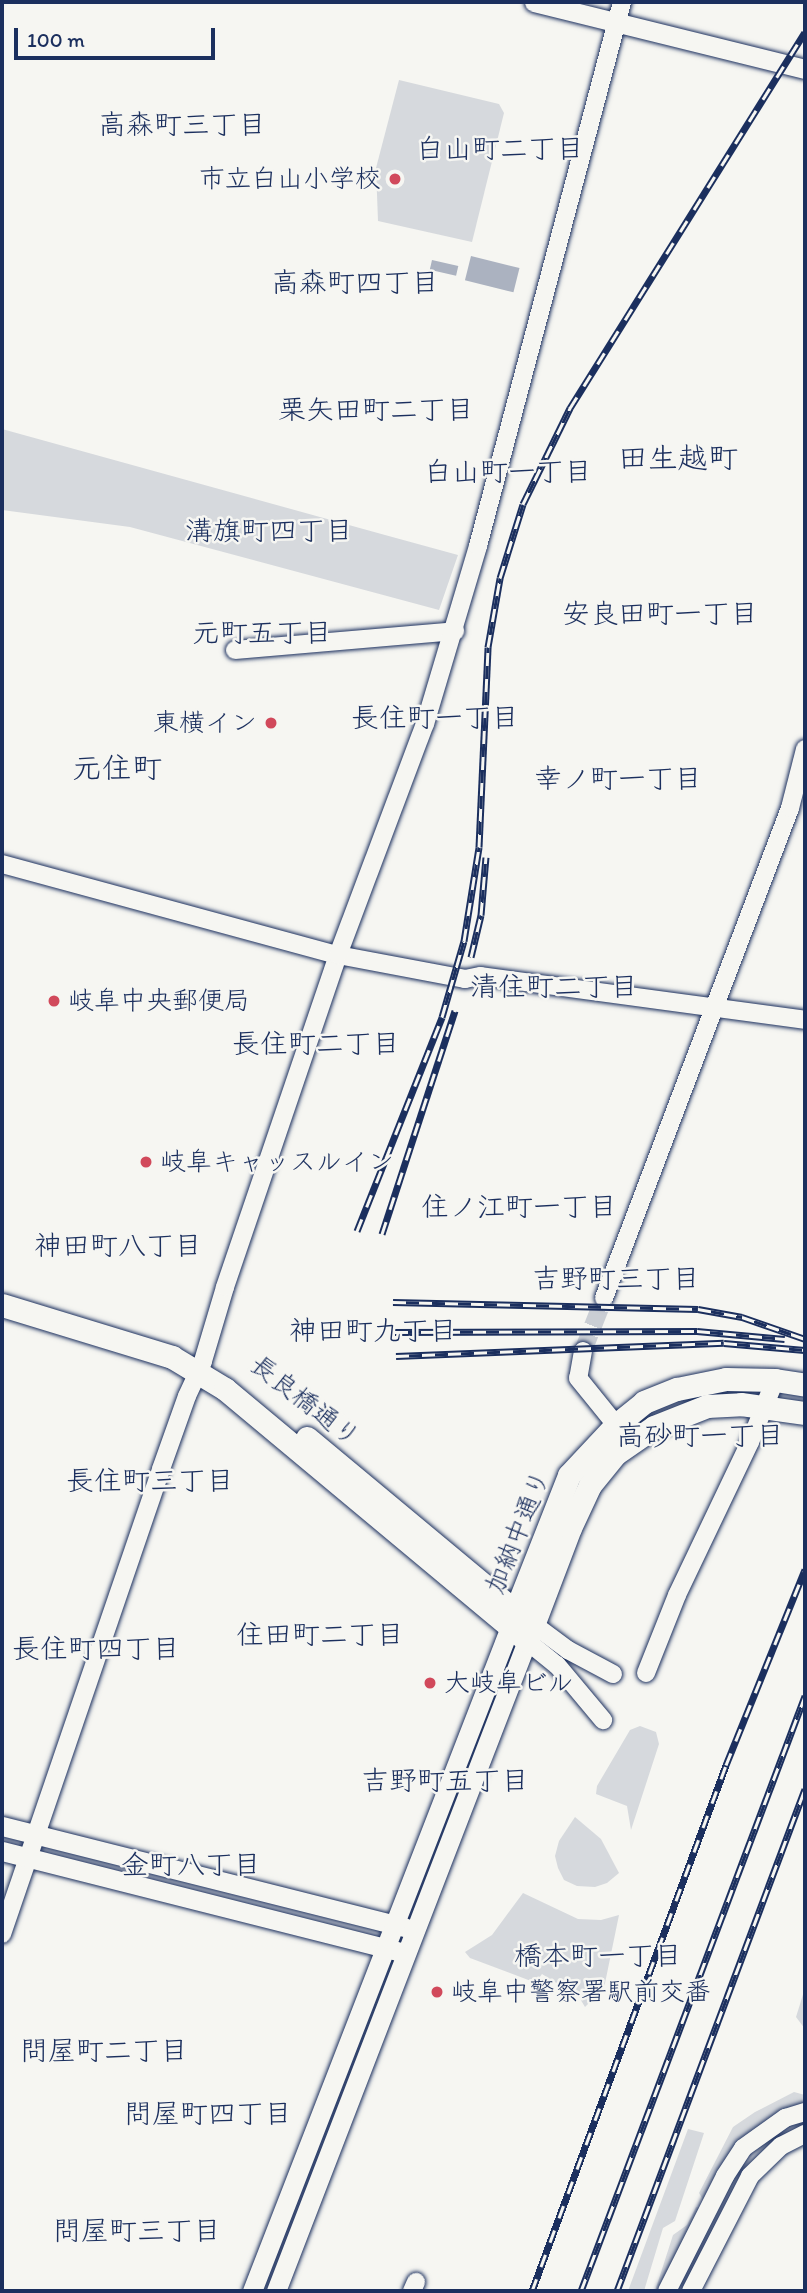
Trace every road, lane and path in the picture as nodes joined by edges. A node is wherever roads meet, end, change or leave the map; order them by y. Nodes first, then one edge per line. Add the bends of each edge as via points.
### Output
1 (534, 2) edge
2 (576, 2) edge
3 (620, 12) edge
4 (805, 57) edge
5 (805, 69) edge
6 (455, 631) junction
7 (235, 650) dead end
8 (805, 749) edge
9 (2, 864) edge
10 (338, 955) junction
11 (715, 1008) junction
12 (805, 1020) edge
13 (2, 1293) edge
14 (604, 1298) tunnel mouth
15 (2, 1305) edge
16 (583, 1351) tunnel mouth
17 (200, 1366) junction
18 (775, 1380) junction
19 (805, 1385) edge
20 (765, 1406) junction
21 (805, 1413) edge
22 (616, 1425) junction
23 (521, 1626) junction
24 (646, 1673) dead end
25 (612, 1674) dead end
26 (603, 1720) dead end
27 (2, 1826) edge
28 (38, 1836) junction
29 (2, 1851) edge
30 (28, 1857) junction
31 (395, 1924) junction
32 (415, 1930) junction
33 (2, 1934) edge
34 (386, 1947) junction
35 (406, 1953) junction
36 (805, 2112) edge
37 (805, 2134) edge
38 (253, 2291) edge
39 (276, 2291) edge
40 (667, 2291) edge
41 (691, 2291) edge

1 - 3 main road
2 - 3 main road
3 - 4 main road
3 - 5 main road
3 - 6 street
6 - 7 street
6 - 10 street
8 - 11 street via 790,808
9 - 10 street
10 - 11 street via 465,979 481,976
10 - 17 street
11 - 12 street
11 - 14 street
13 - 17 highway, 長良橋通り via 176,1348
15 - 17 highway, 長良橋通り
16 - 22 street via 578,1378
17 - 23 highway, 長良橋通り
17 - 28 street
18 - 19 highway, 加納中通り
18 - 20 street
18 - 22 highway, 加納中通り via 726,1379 677,1389 644,1402
20 - 21 highway, 加納中通り
20 - 23 highway, 加納中通り via 707,1406 654,1427 615,1454 590,1485
20 - 24 street
22 - 23 highway, 加納中通り via 569,1475
23 - 25 street
23 - 26 street
23 - 31 main road
23 - 32 main road
27 - 28 main road
28 - 30 street
28 - 31 main road
29 - 30 main road
30 - 33 street
30 - 34 main road
31 - 32 main road
31 - 34 main road
32 - 35 main road
34 - 35 main road
34 - 38 main road
35 - 39 main road
36 - 40 street via 785,2118 743,2148 724,2176
37 - 41 street via 781,2146 750,2176

